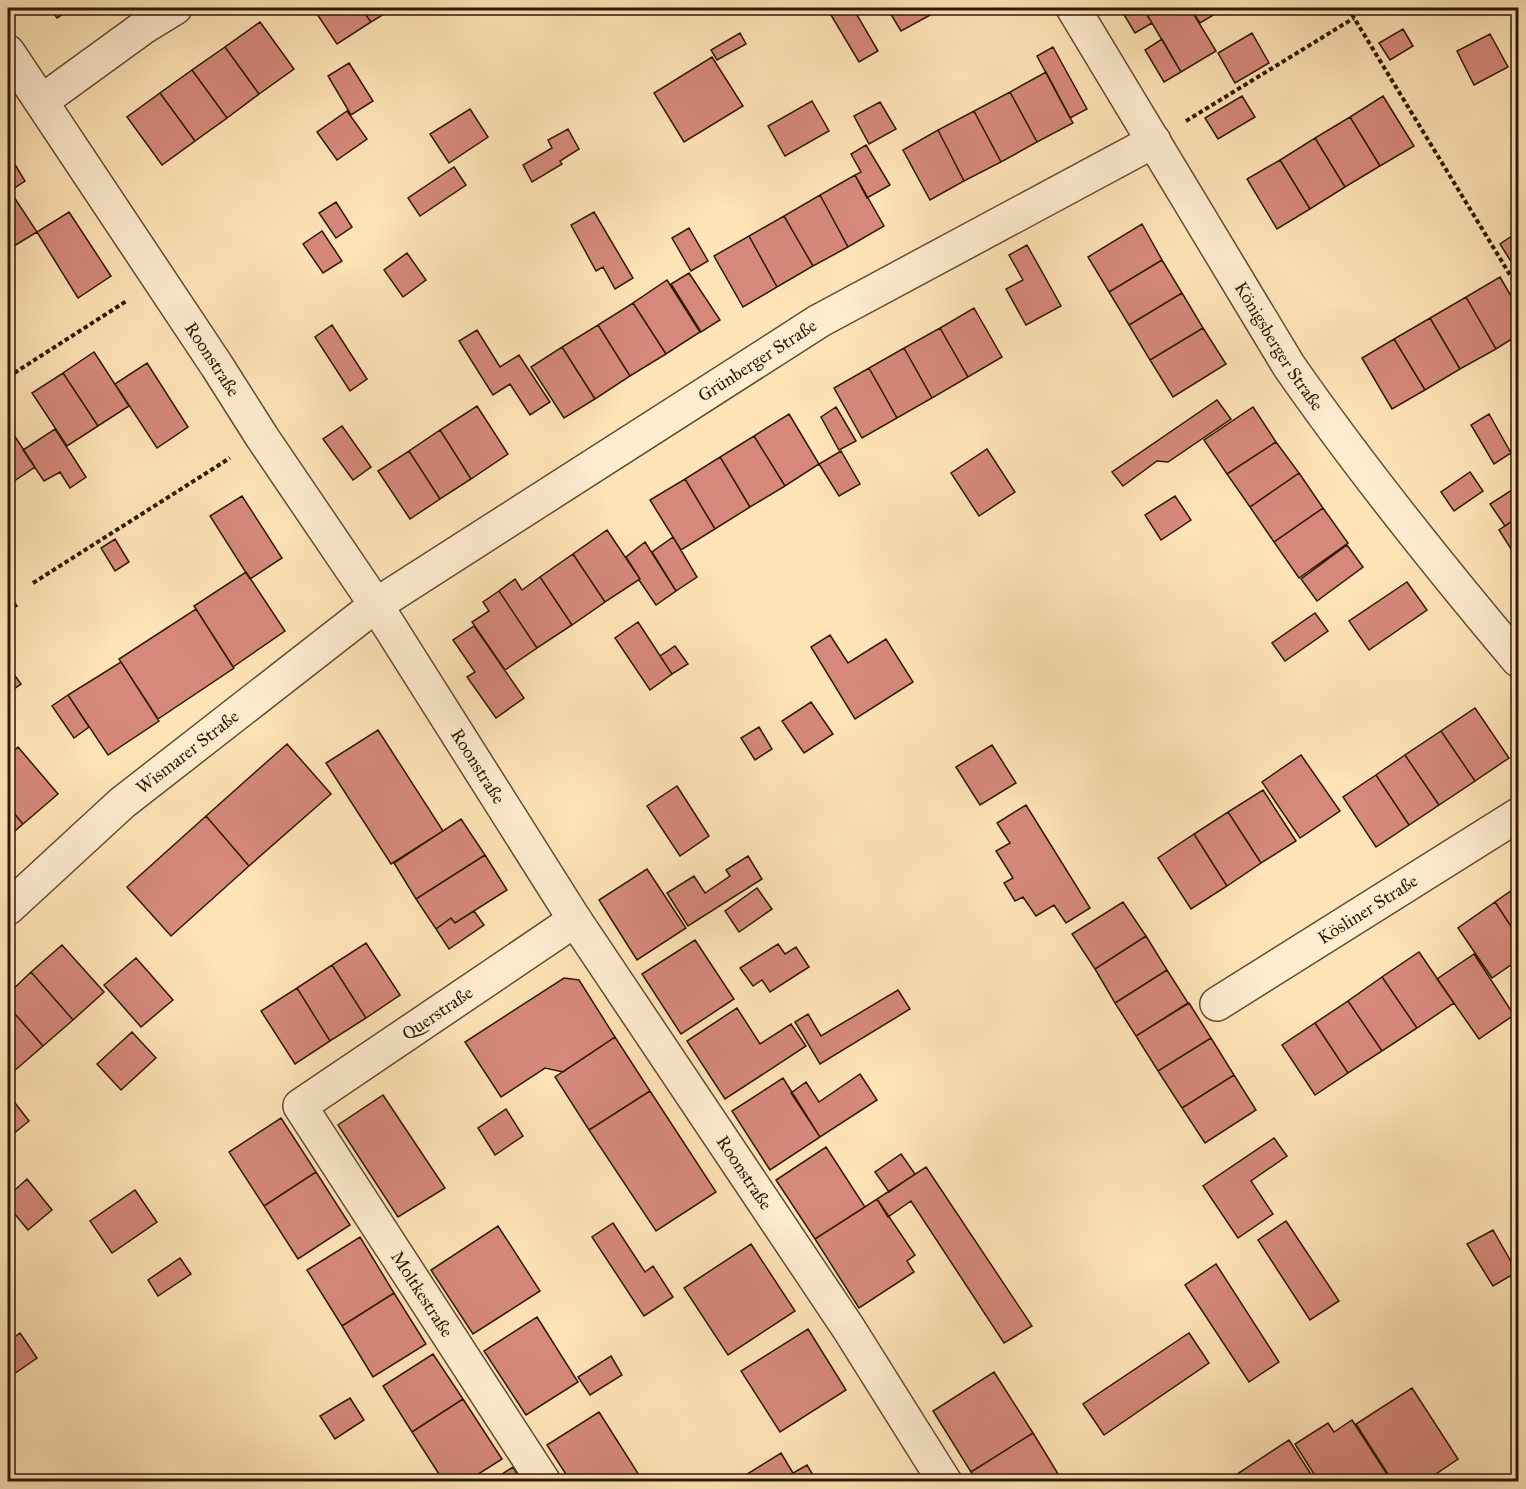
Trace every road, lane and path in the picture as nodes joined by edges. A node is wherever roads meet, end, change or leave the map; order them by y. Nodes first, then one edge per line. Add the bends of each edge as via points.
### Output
1 (175, 8) edge
2 (1073, 8) edge
3 (1348, 8) edge
4 (1354, 18) junction
5 (20, 79) edge
6 (1154, 141) junction
7 (160, 279) junction
8 (1518, 288) edge
9 (8, 377) edge
10 (262, 437) junction
11 (33, 583) dead end
12 (376, 605) junction
13 (1518, 660) edge
14 (1518, 815) edge
15 (8, 908) edge
16 (575, 921) junction
17 (1217, 1004) dead end
18 (300, 1106) joint
19 (544, 1482) edge
20 (945, 1482) edge

1 - 5 street via 144,27
2 - 6 street, Königsberger Straße
3 - 4 path
4 - 6 path
4 - 8 path
5 - 7 street, Roonstraße
6 - 12 street, Grünberger Straße via 819,321
6 - 13 street, Königsberger Straße via 1246,297 1318,408 1445,573
7 - 9 path
7 - 10 street, Roonstraße
10 - 11 path
10 - 12 street, Roonstraße
12 - 15 street, Wismarer Straße via 122,802
12 - 16 street, Roonstraße
14 - 17 street, Kösliner Straße
16 - 18 street, Querstraße
16 - 20 street, Roonstraße via 849,1329
18 - 19 street, Moltkestraße

